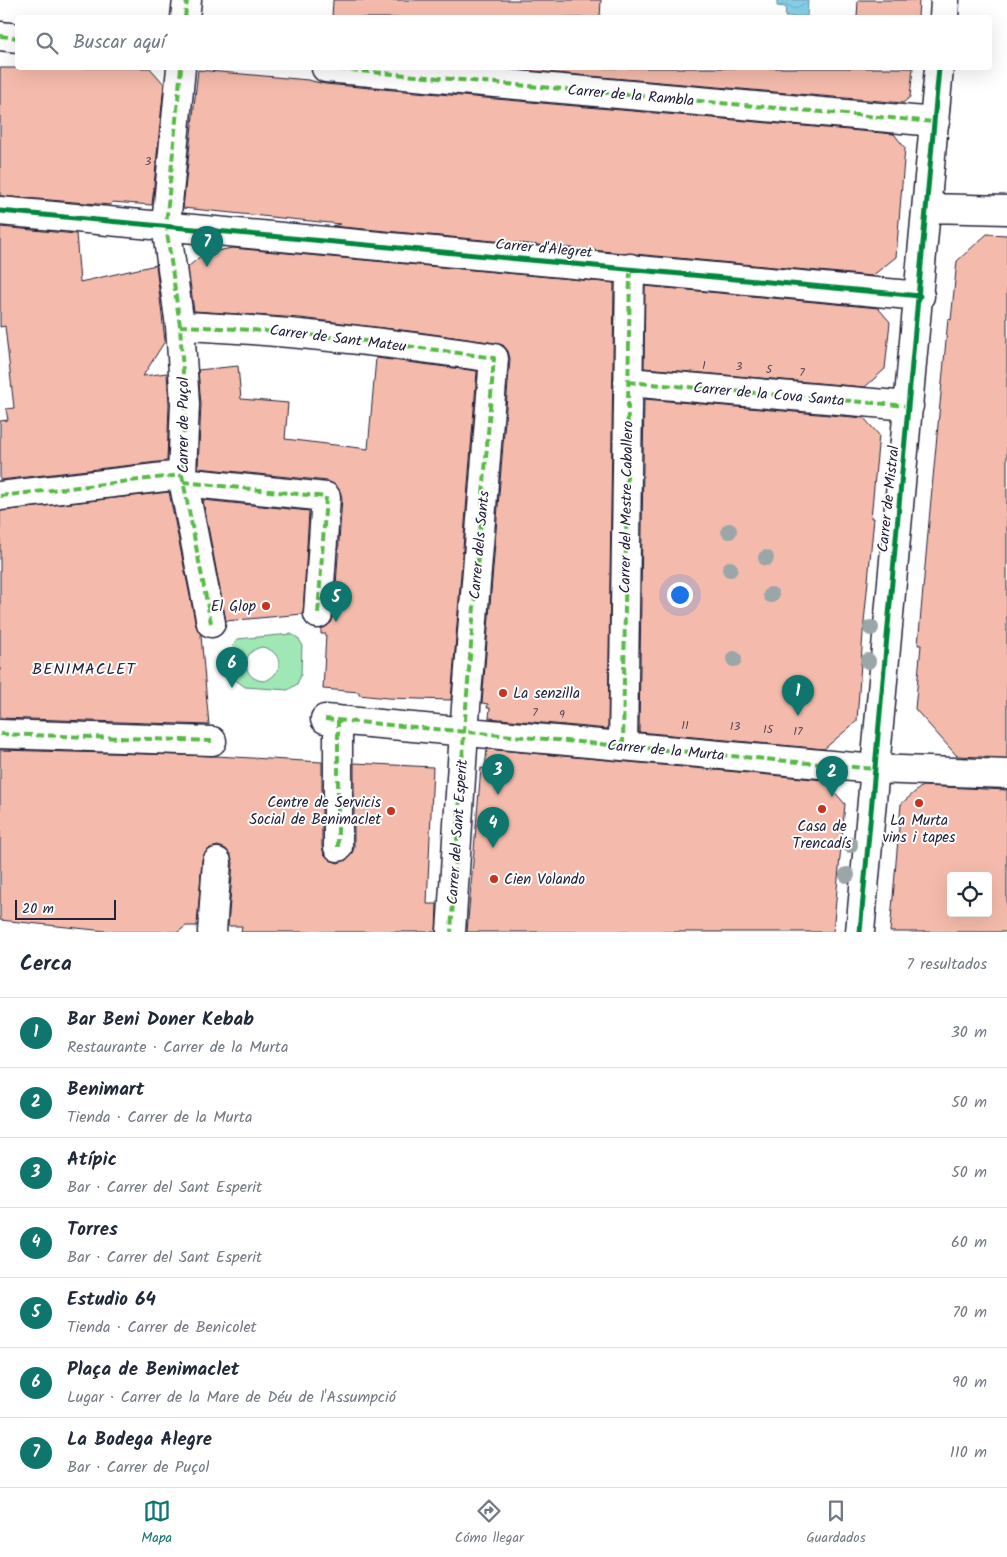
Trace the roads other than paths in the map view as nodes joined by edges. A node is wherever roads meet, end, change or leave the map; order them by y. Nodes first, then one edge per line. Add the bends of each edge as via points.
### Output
1 (187, 0) edge
2 (945, 0) edge
3 (185, 15) edge
4 (944, 15) edge
5 (0, 36) edge
6 (15, 38) edge
7 (181, 70) edge
8 (349, 70) edge
9 (939, 70) edge
10 (935, 122) junction
11 (928, 208) junction
12 (1007, 210) edge
13 (0, 211) edge
14 (166, 226) junction
15 (630, 268) junction
16 (920, 296) junction
17 (180, 326) junction
18 (494, 358) joint
19 (628, 382) junction
20 (909, 406) junction
21 (183, 479) junction
22 (0, 496) edge
23 (318, 614) dead end
24 (211, 623) dead end
25 (464, 732) junction
26 (0, 734) edge
27 (212, 741) dead end
28 (623, 746) junction
29 (874, 769) junction
30 (1007, 774) edge
31 (338, 847) dead end
32 (217, 862) dead end
33 (212, 932) edge
34 (451, 932) edge
35 (860, 932) edge

1 - 3 street
2 - 4 street
5 - 6 street
7 - 14 street, Carrer de Puçol
8 - 10 street, Carrer de la Rambla
9 - 10 street, Carrer de Mistral
10 - 11 street, Carrer de Mistral
11 - 12 street
11 - 16 street, Carrer de Mistral
13 - 14 street, Carrer d'Alegret
14 - 15 street, Carrer d'Alegret
14 - 17 street, Carrer de Puçol
15 - 16 street, Carrer d'Alegret
15 - 19 street, Carrer del Mestre Caballero
16 - 20 street, Carrer de Mistral
17 - 18 street, Carrer de Sant Mateu via 352,338
17 - 21 street, Carrer de Puçol via 185,404
18 - 25 street, Carrer dels Sants
19 - 20 street, Carrer de la Cova Santa
19 - 28 street, Carrer del Mestre Caballero
20 - 29 street, Carrer de Mistral
21 - 22 street
21 - 23 street via 326,497
21 - 24 street, Carrer de Puçol
25 - 28 street, Carrer de la Murta
25 - 31 street, Carrer de la Murta via 332,720
25 - 34 street, Carrer del Sant Esperit
26 - 27 street
28 - 29 street, Carrer de la Murta
29 - 30 street, Carrer de la Murta
29 - 35 street, Carrer de Mistral
32 - 33 street

